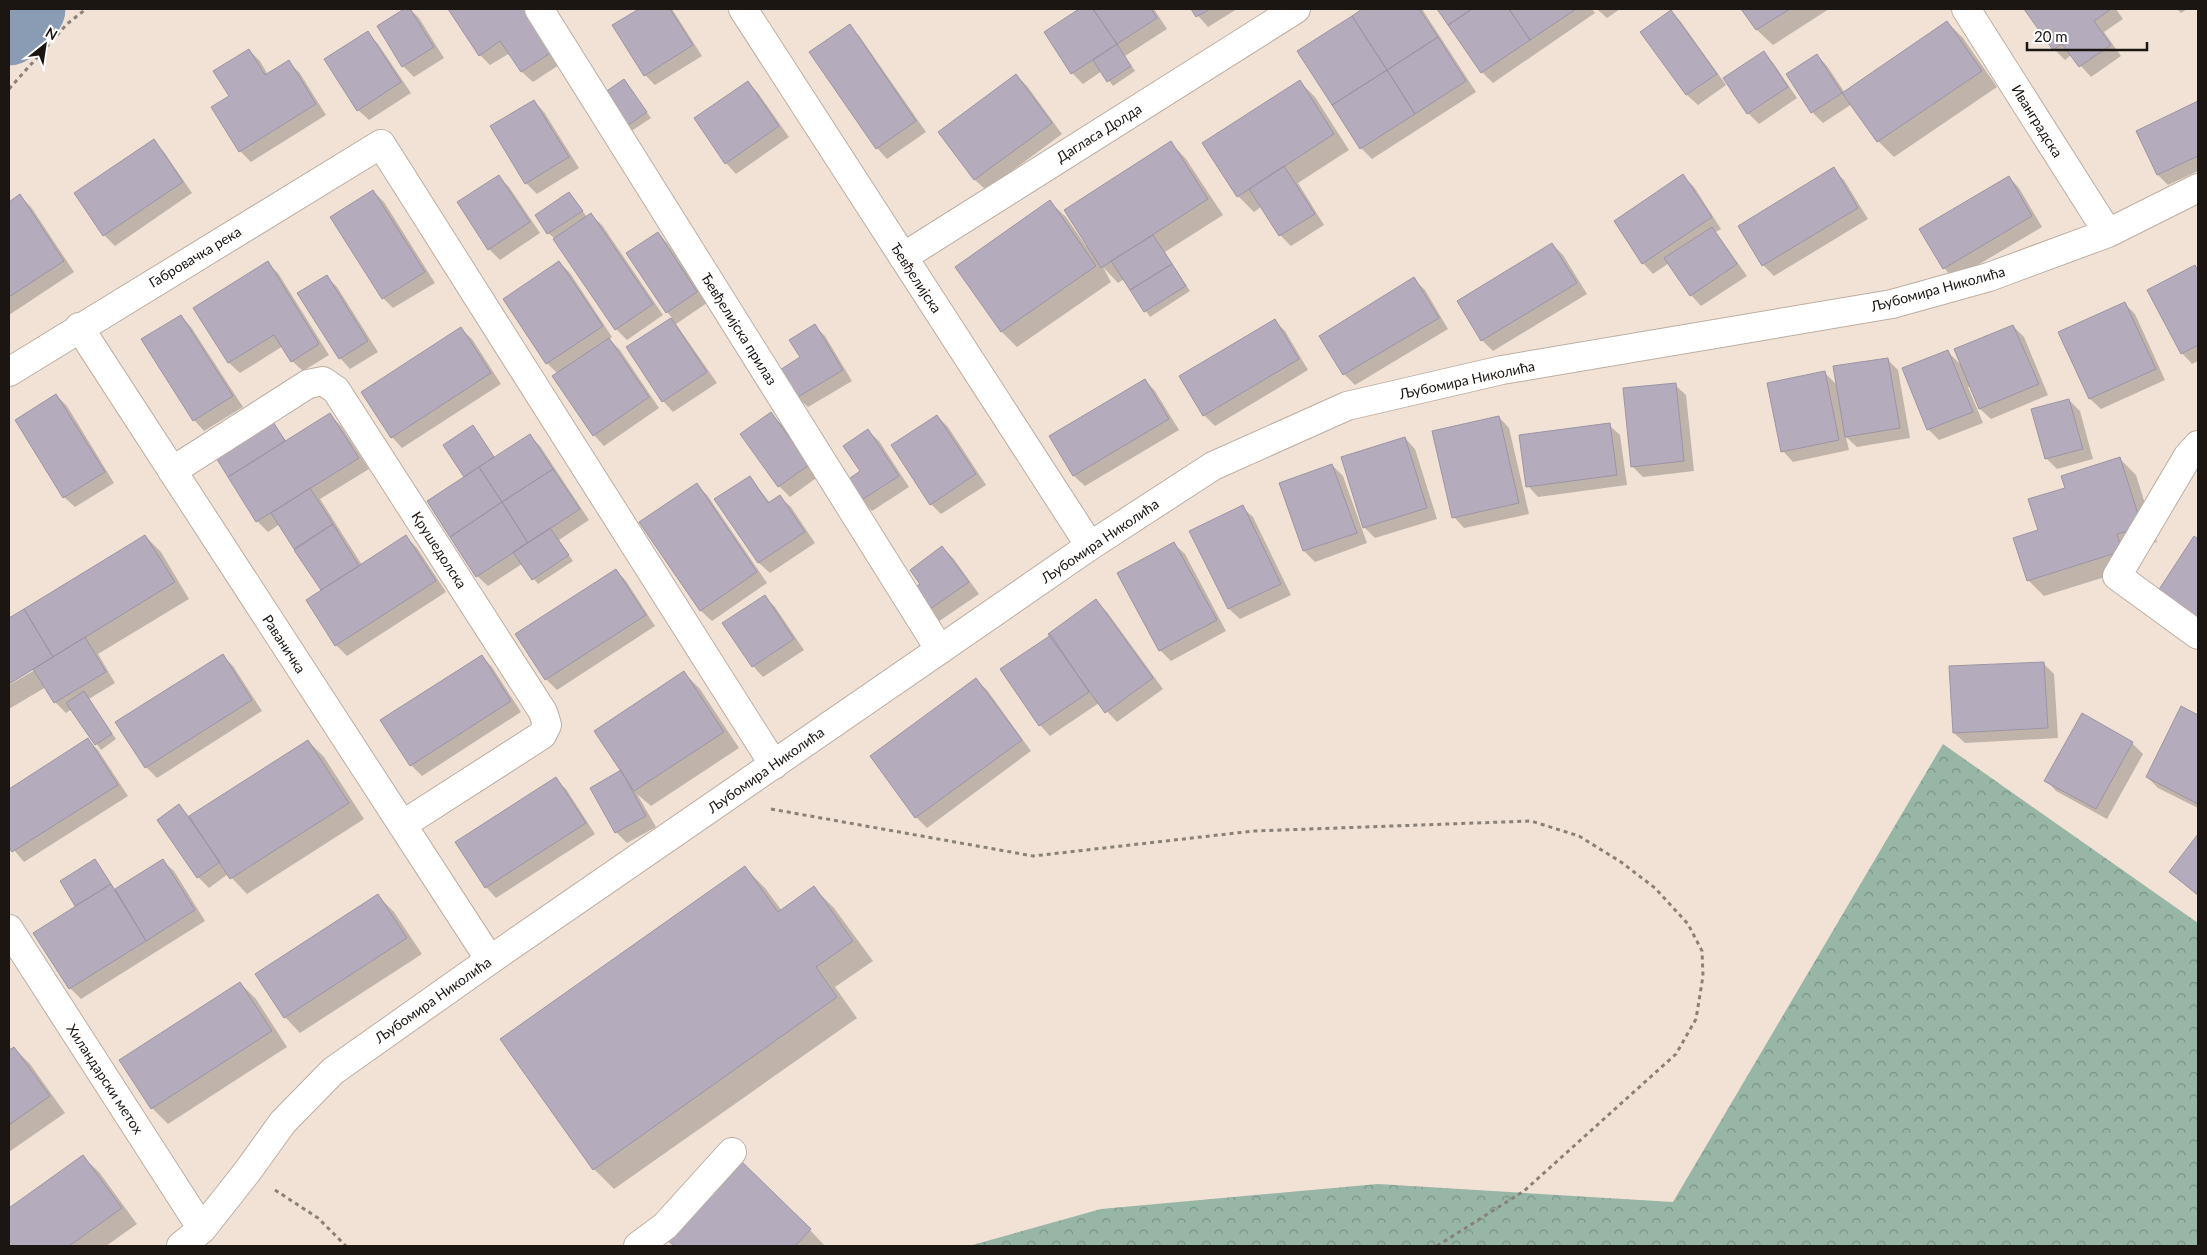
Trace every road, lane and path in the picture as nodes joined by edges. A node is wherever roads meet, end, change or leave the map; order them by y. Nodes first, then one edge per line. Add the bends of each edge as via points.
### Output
1 (86, 9) edge
2 (539, 9) edge
3 (743, 9) edge
4 (1296, 9) edge
5 (1966, 9) edge
6 (9, 89) edge
7 (2198, 188) edge
8 (2108, 233) junction
9 (903, 257) junction
10 (79, 327) junction
11 (9, 372) edge
12 (2198, 446) edge
13 (172, 470) junction
14 (1090, 546) junction
15 (2198, 635) edge
16 (940, 650) junction
17 (774, 765) junction
18 (724, 800) junction
19 (402, 825) junction
20 (9, 928) edge
21 (490, 960) junction
22 (732, 1152) dead end
23 (247, 1172) junction
24 (202, 1229) junction
25 (181, 1246) edge
26 (346, 1246) edge
27 (638, 1246) edge
28 (1438, 1246) edge

1 - 6 path via 67,24
2 - 16 street, Ђевђелијска прилаз
3 - 9 street, Ђевђелијска
4 - 9 street, Дагласа Долда
5 - 8 street, Иванградска
7 - 8 street, Љубомира Николића
8 - 14 street, Љубомира Николића via 1989,277 1892,304 1502,370 1347,406 1213,466
9 - 14 street, Ђевђелијска
10 - 11 street, Габровачка река
10 - 13 street, Раваничка
10 - 17 street, Габровачка река via 382,144
12 - 15 street via 2188,456 2117,576
13 - 19 street, Раваничка
13 - 19 street, Крушедолска via 308,384 324,381 336,390 543,712 547,724 542,735
14 - 16 street, Љубомира Николића
16 - 17 street, Љубомира Николића
17 - 18 street, Љубомира Николића
18 - 21 street, Љубомира Николића
18 - 28 path via 1033,856 1254,831 1531,821 1579,836 1622,862 1662,895 1688,924 1702,951 1703,976 1696,1019 1676,1054 1524,1191
19 - 21 street, Раваничка
20 - 24 street, Хиландарски метох
21 - 23 street, Љубомира Николића via 333,1070 283,1122
22 - 27 street via 664,1226
23 - 24 street, Љубомира Николића
23 - 26 path via 318,1218
24 - 25 street, Љубомира Николића

